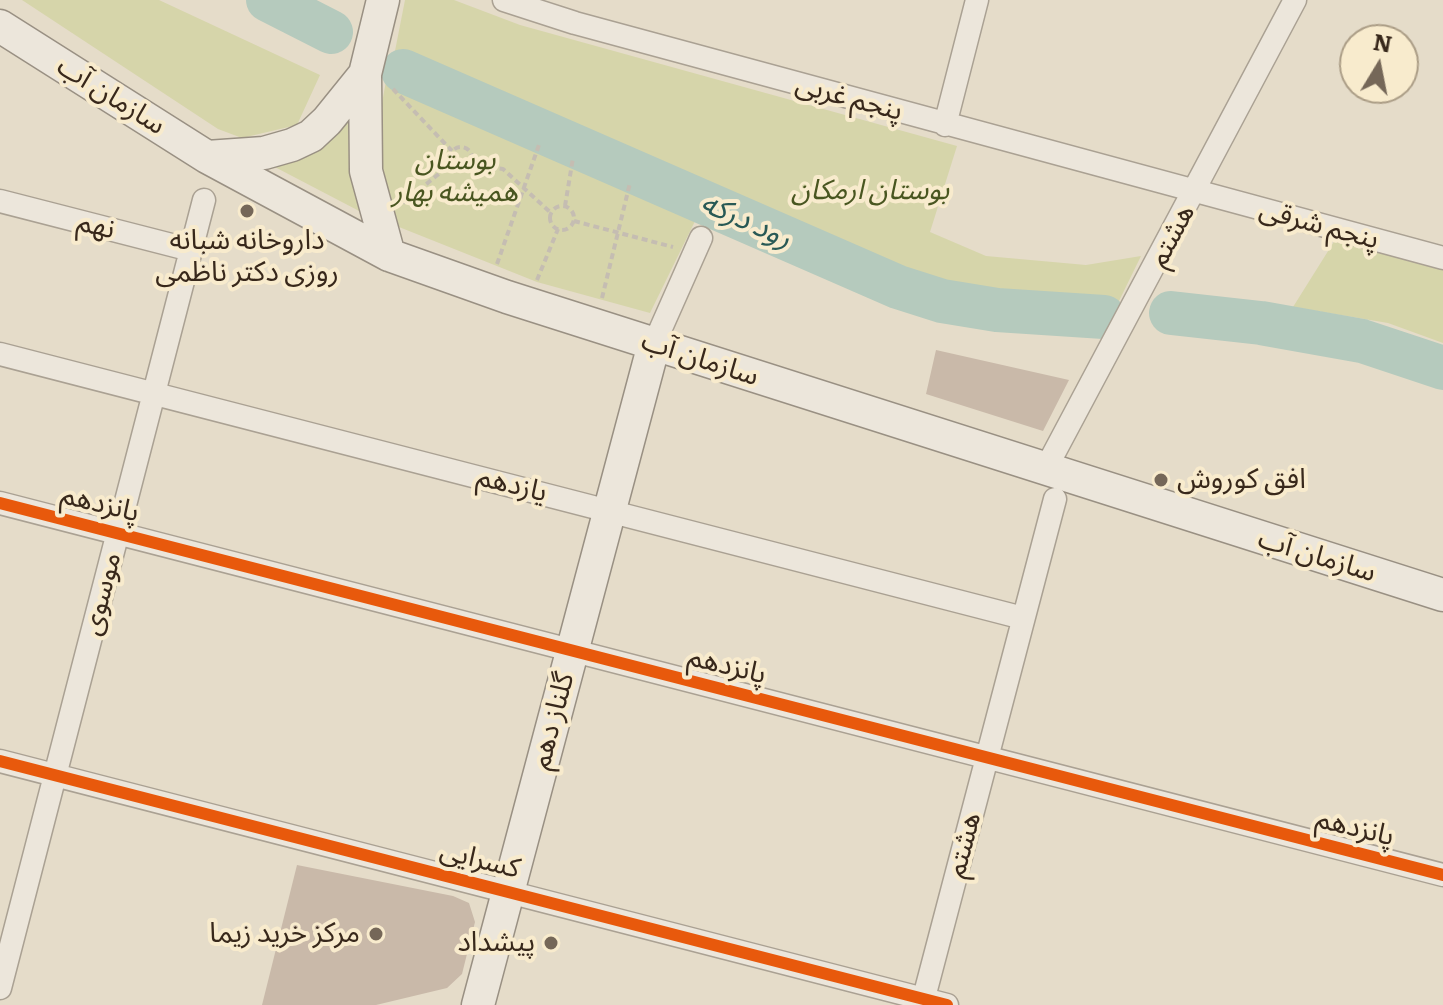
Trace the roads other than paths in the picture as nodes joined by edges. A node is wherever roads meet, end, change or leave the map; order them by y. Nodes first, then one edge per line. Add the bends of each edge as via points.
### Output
1 (383, 0) edge
2 (504, 0) edge
3 (977, 0) edge
4 (1295, 0) edge
5 (0, 26) edge
6 (365, 74) junction
7 (945, 125) junction
8 (207, 157) junction
9 (1196, 192) junction
10 (204, 200) dead end
11 (0, 201) edge
12 (701, 238) dead end
13 (191, 250) junction
14 (389, 255) junction
15 (1443, 258) edge
16 (654, 344) junction
17 (0, 354) edge
18 (154, 393) junction
19 (1050, 484) junction
20 (0, 503) edge
21 (609, 510) junction
22 (118, 533) junction
23 (1443, 595) edge
24 (1023, 618) junction
25 (572, 651) junction
26 (987, 758) junction
27 (0, 761) edge
28 (55, 775) junction
29 (1443, 875) edge
30 (508, 892) junction
31 (0, 988) edge
32 (922, 1002) edge
33 (478, 1005) edge
34 (947, 1005) edge

1 - 6 main road
2 - 7 street, پنجم غربی
3 - 7 street
4 - 9 street, هشتم
5 - 8 main road, سازمان آب
6 - 8 main road via 311,136 264,153
6 - 14 main road via 366,171
7 - 9 street, پنجم غربی
8 - 14 main road, سازمان آب
9 - 15 street, پنجم شرقی
9 - 19 street, هشتم
10 - 13 street, موسوی
11 - 13 street, نهم
12 - 16 street
13 - 18 street, موسوی
14 - 16 main road, سازمان آب
16 - 19 main road, سازمان آب
16 - 21 main road, گلناز دهم
17 - 18 street, یازدهم
18 - 21 street, یازدهم
18 - 22 street, موسوی
19 - 23 main road, سازمان آب
19 - 24 street, هشتم
20 - 22 street, پانزدهم
21 - 24 street, یازدهم
21 - 25 main road, گلناز دهم
22 - 25 street, پانزدهم
22 - 28 street, موسوی
24 - 26 street, هشتم
25 - 26 street, پانزدهم
25 - 30 main road, گلناز دهم
26 - 29 street, پانزدهم
26 - 32 street, هشتم
27 - 28 street, کسرایی
28 - 30 street, کسرایی
28 - 31 street, موسوی
30 - 32 street, کسرایی
30 - 33 main road, گلناز دهم
32 - 34 street, کسرایی

